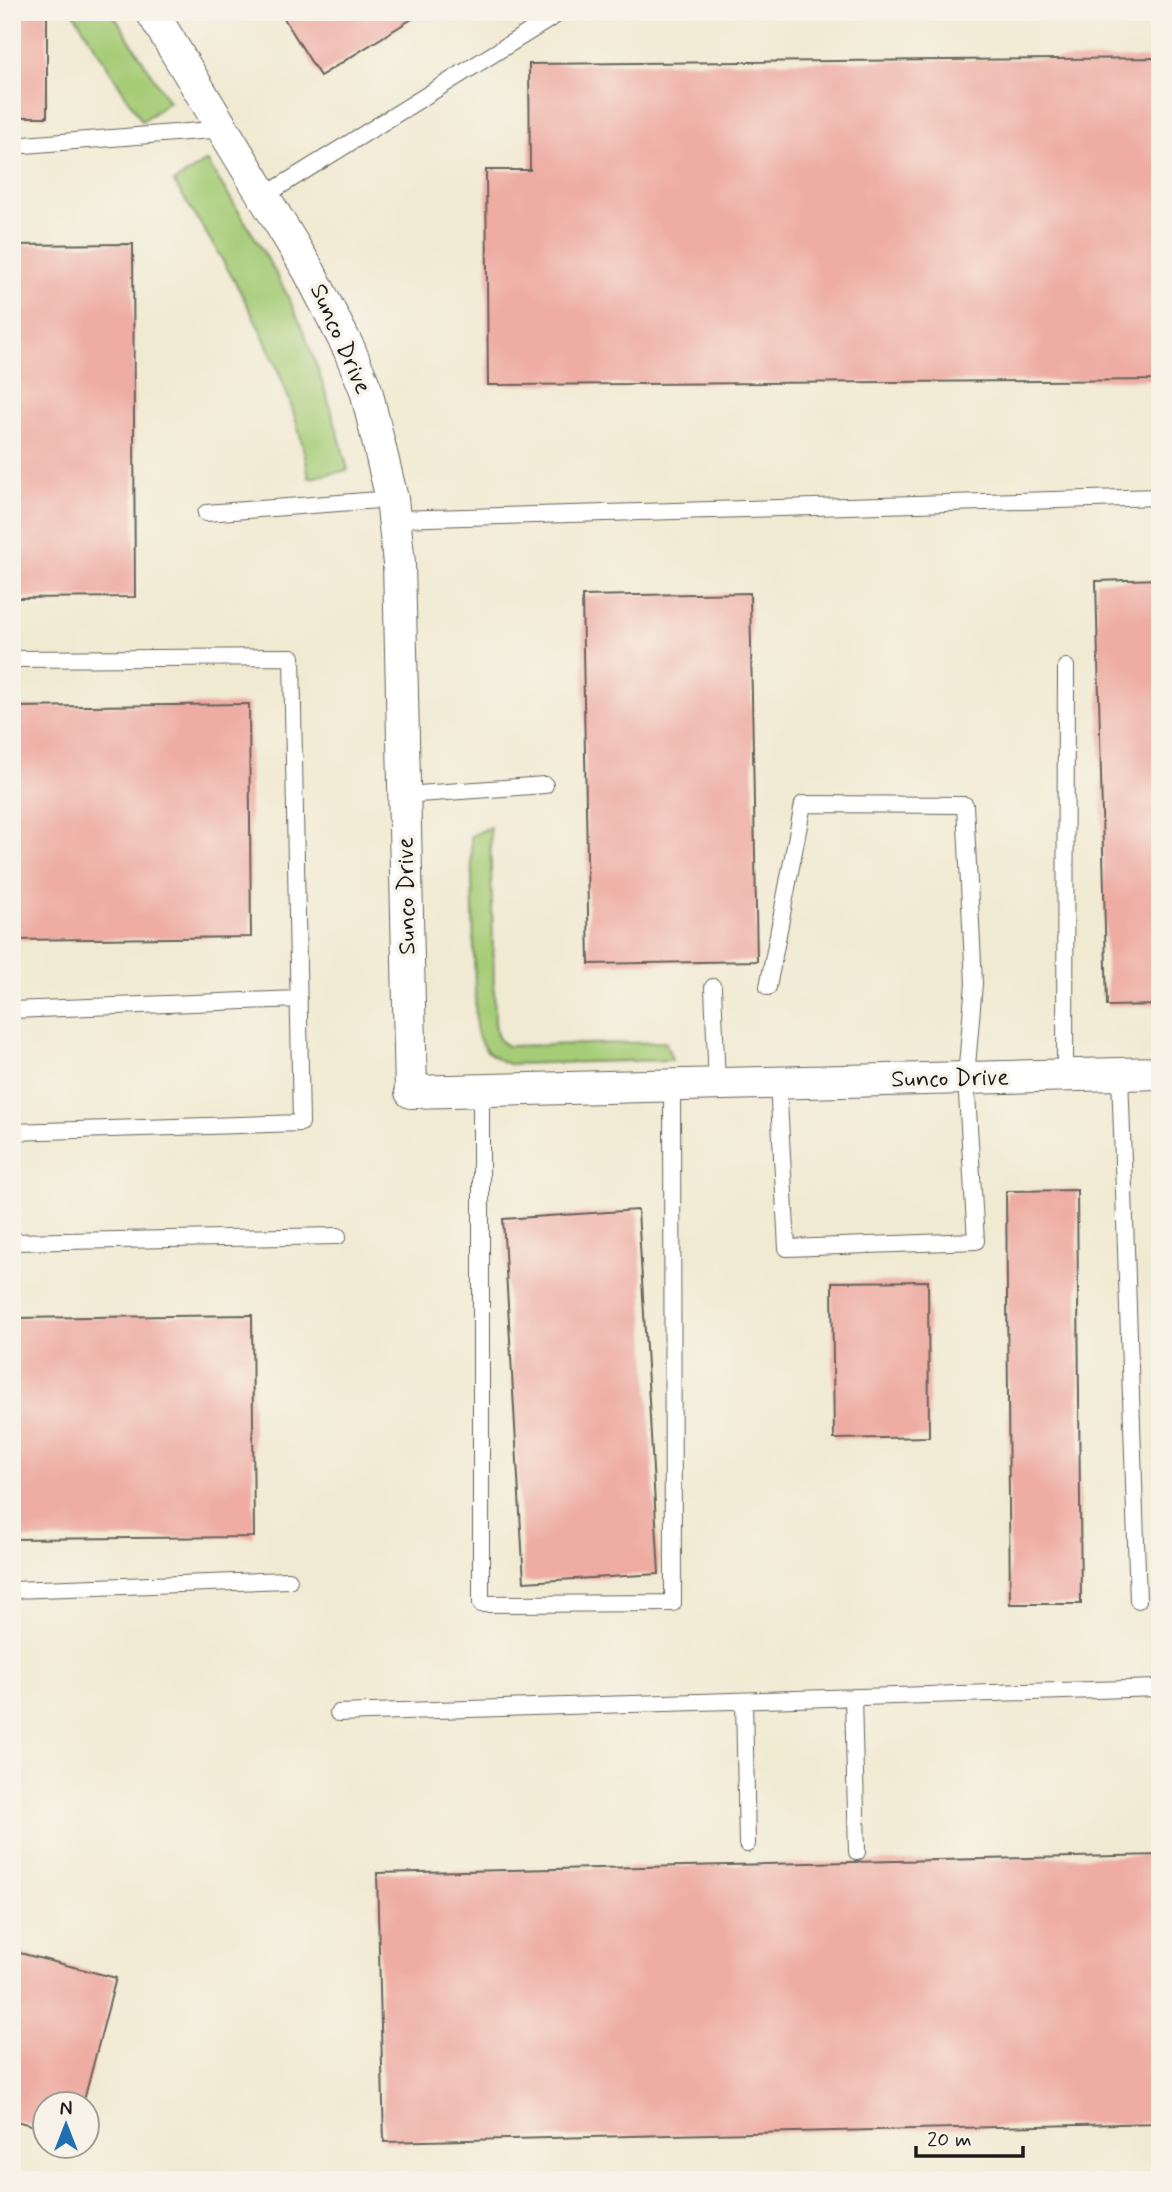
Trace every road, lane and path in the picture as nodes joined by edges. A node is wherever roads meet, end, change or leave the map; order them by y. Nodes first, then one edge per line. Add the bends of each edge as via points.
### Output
1 (152, 12) edge
2 (561, 12) edge
3 (224, 129) junction
4 (12, 146) edge
5 (264, 196) junction
6 (1160, 497) edge
7 (394, 509) junction
8 (206, 513) dead end
9 (12, 659) edge
10 (1066, 667) dead end
11 (545, 785) dead end
12 (404, 795) junction
13 (713, 987) dead end
14 (768, 987) dead end
15 (299, 999) junction
16 (12, 1010) edge
17 (1160, 1073) edge
18 (1120, 1074) junction
19 (1065, 1076) junction
20 (966, 1078) junction
21 (778, 1083) junction
22 (717, 1084) junction
23 (672, 1086) junction
24 (481, 1090) junction
25 (12, 1132) edge
26 (338, 1236) dead end
27 (12, 1242) edge
28 (289, 1580) dead end
29 (12, 1590) edge
30 (1138, 1600) dead end
31 (1160, 1688) edge
32 (853, 1697) junction
33 (744, 1701) junction
34 (338, 1713) dead end
35 (747, 1844) dead end
36 (857, 1852) dead end

1 - 3 street, Sunco Drive
2 - 5 lane
3 - 4 lane
3 - 5 street, Sunco Drive
5 - 7 street, Sunco Drive via 349,349 366,390
6 - 7 lane
7 - 8 lane
7 - 12 street, Sunco Drive
9 - 15 lane via 292,657
10 - 19 lane
11 - 12 lane
12 - 24 street, Sunco Drive via 411,1092
13 - 22 lane
14 - 20 lane via 803,804 965,806 974,983
15 - 16 lane
15 - 25 lane via 301,1123
17 - 18 street, Sunco Drive
18 - 19 street, Sunco Drive
18 - 30 lane
19 - 20 street, Sunco Drive
20 - 21 street, Sunco Drive
20 - 21 lane via 976,1241 787,1248
21 - 22 street, Sunco Drive
22 - 23 street, Sunco Drive
23 - 24 street, Sunco Drive
23 - 24 lane via 673,1602 481,1604
26 - 27 lane
28 - 29 lane
31 - 32 lane
32 - 33 lane
32 - 36 lane
33 - 34 lane
33 - 35 lane

